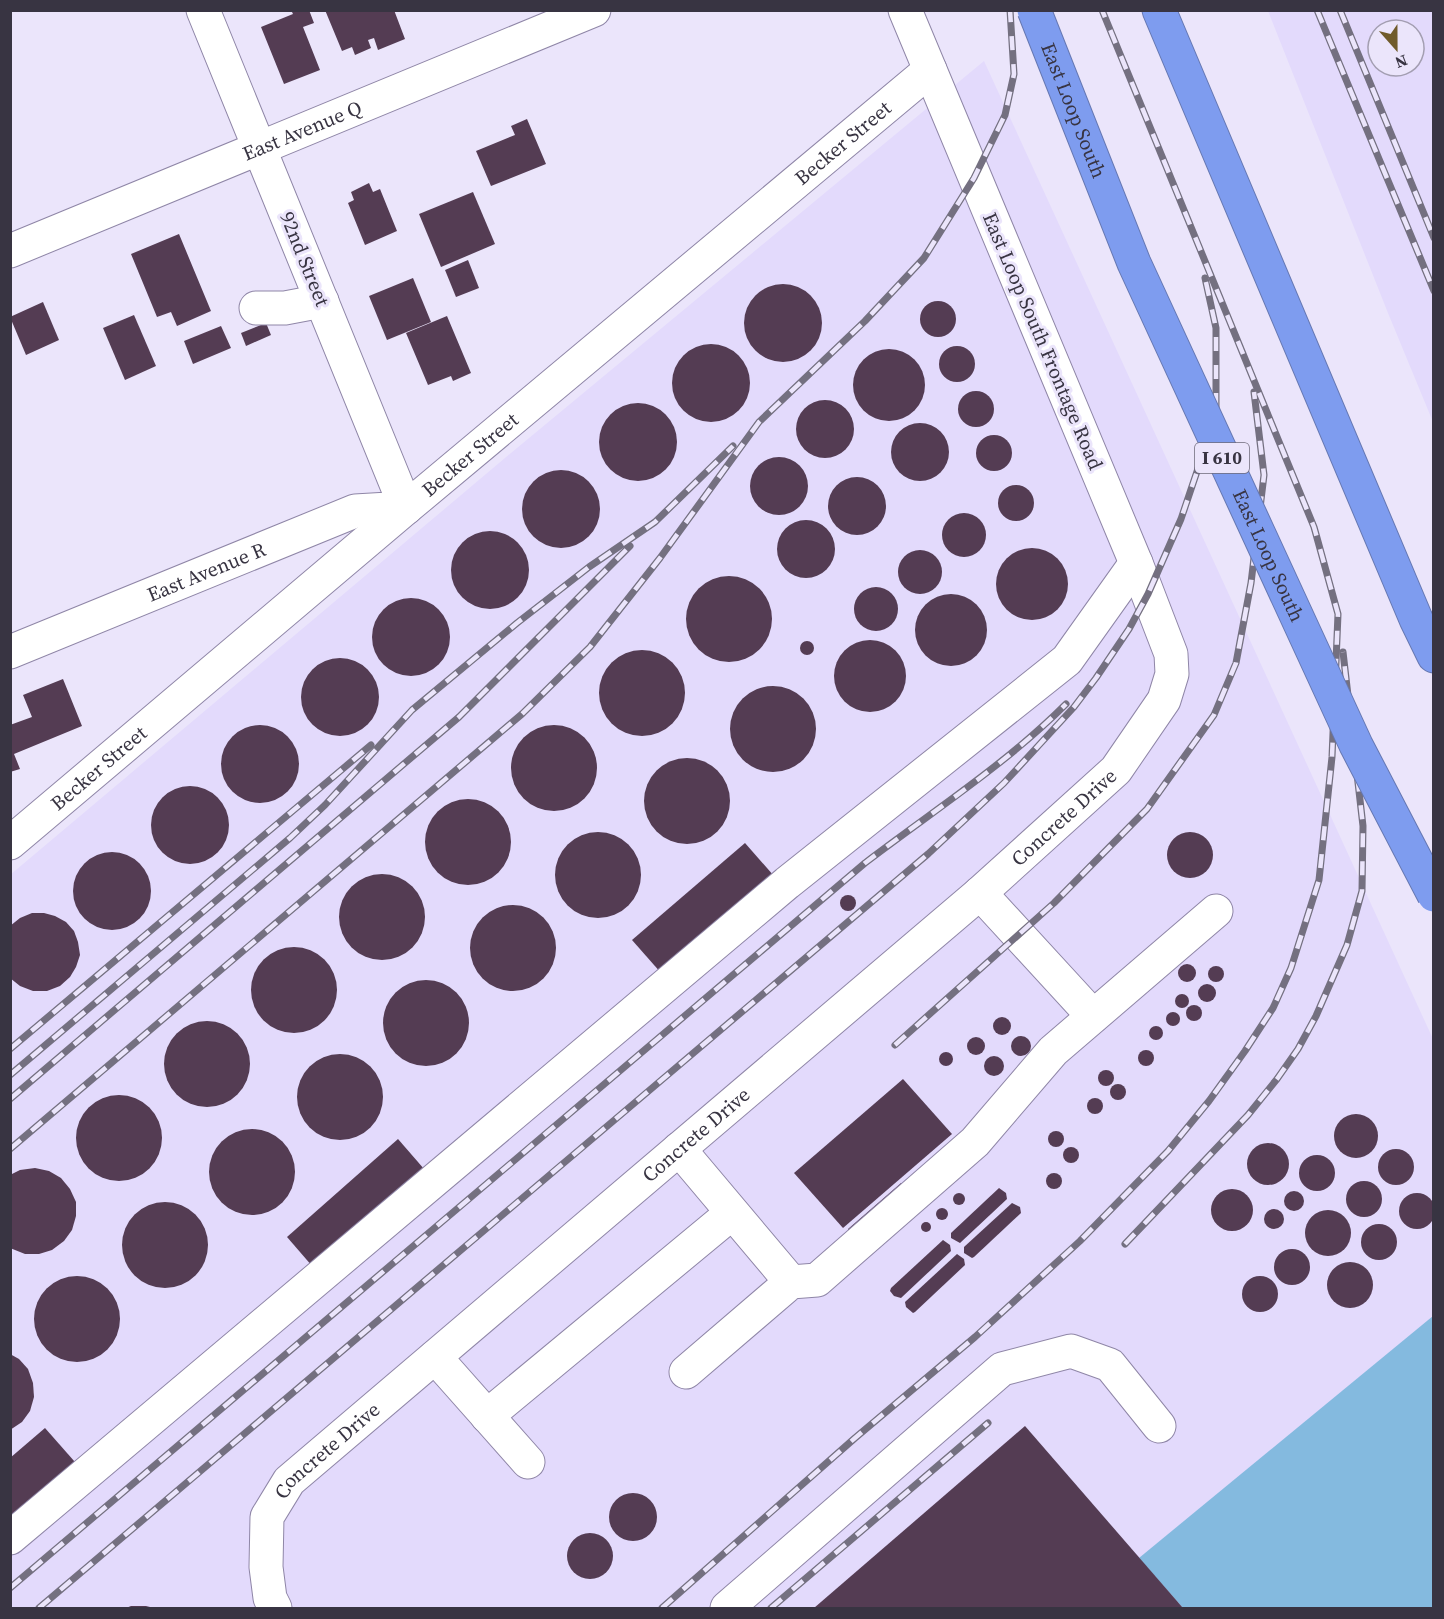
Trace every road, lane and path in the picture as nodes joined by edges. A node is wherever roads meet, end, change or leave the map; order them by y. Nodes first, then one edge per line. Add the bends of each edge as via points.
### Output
1 (203, 10) edge
2 (594, 10) edge
3 (905, 10) edge
4 (1028, 10) edge
5 (1034, 10) edge
6 (1159, 10) edge
7 (1055, 68) junction
8 (930, 70) junction
9 (260, 148) junction
10 (10, 251) edge
11 (322, 301) junction
12 (256, 308) dead end
13 (406, 508) junction
14 (1136, 563) junction
15 (10, 652) edge
16 (1434, 656) edge
17 (1172, 674) joint
18 (10, 843) edge
19 (980, 893) junction
20 (1434, 896) edge
21 (1216, 911) dead end
22 (1093, 1016) junction
23 (679, 1149) junction
24 (732, 1212) junction
25 (791, 1282) junction
26 (435, 1357) junction
27 (686, 1372) dead end
28 (486, 1416) junction
29 (1159, 1426) dead end
30 (528, 1462) dead end
31 (10, 1538) edge
32 (275, 1608) edge
33 (727, 1608) edge

1 - 9 street, 92nd Street
2 - 9 street, East Avenue Q
3 - 8 street, East Loop South Frontage Road
4 - 7 highway, bridge
5 - 7 highway, East Loop South / I 610, bridge
6 - 16 highway
7 - 20 highway, East Loop South / I 610, bridge via 1134,263 1219,450 1356,746
8 - 13 street, Becker Street
8 - 14 street, East Loop South Frontage Road
9 - 10 street, East Avenue Q
9 - 11 street, 92nd Street
11 - 12 street via 285,308
11 - 13 street, 92nd Street
13 - 15 street, East Avenue R via 355,511
13 - 18 street, Becker Street
14 - 17 street, East Loop South Frontage Road via 1171,654
14 - 31 street via 1067,660 787,883
17 - 19 street, Concrete Drive via 1164,700 1116,770
19 - 22 street
19 - 23 street, Concrete Drive
21 - 22 street
22 - 25 street via 1053,1050 975,1142 817,1280
23 - 24 street
23 - 26 street, Concrete Drive
24 - 25 street
24 - 28 street
25 - 27 street
26 - 28 street
26 - 32 street, Concrete Drive via 289,1481 267,1517 266,1567
28 - 30 street
29 - 33 street via 1110,1365 1100,1361 1071,1351 1002,1368

